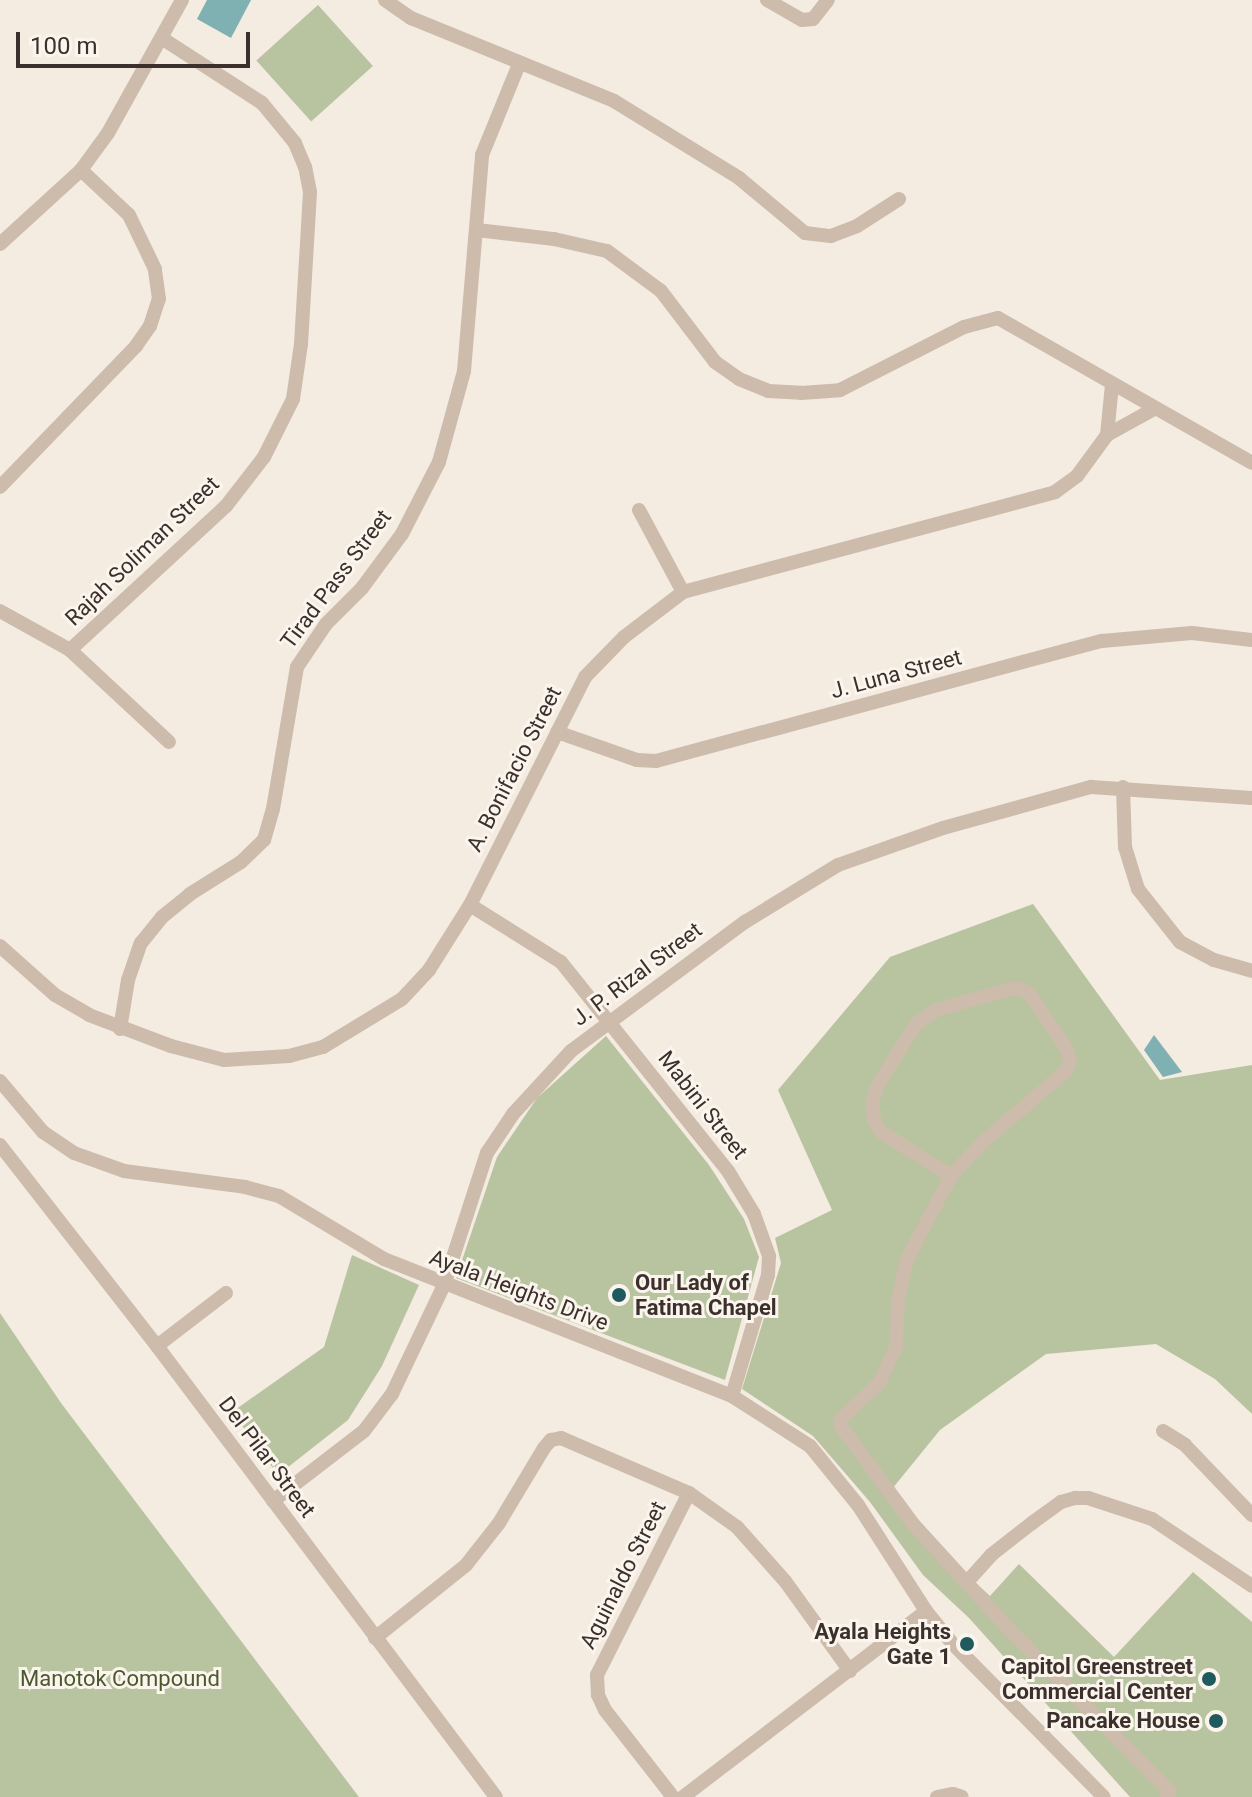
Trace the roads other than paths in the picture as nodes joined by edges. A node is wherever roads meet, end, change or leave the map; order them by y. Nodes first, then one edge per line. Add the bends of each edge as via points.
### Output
1 (182, 0) edge
2 (385, 0) edge
3 (767, 0) edge
4 (828, 0) edge
5 (163, 39) junction
6 (520, 62) junction
7 (81, 170) junction
8 (899, 199) dead end
9 (477, 230) junction
10 (0, 244) edge
11 (1112, 385) junction
12 (1154, 409) junction
13 (1107, 435) junction
14 (1252, 463) edge
15 (0, 487) edge
16 (639, 510) dead end
17 (683, 592) junction
18 (0, 611) edge
19 (1252, 640) edge
20 (70, 650) junction
21 (557, 732) junction
22 (169, 742) dead end
23 (1123, 787) junction
24 (1252, 798) edge
25 (470, 905) junction
26 (0, 946) edge
27 (1252, 971) edge
28 (609, 1021) junction
29 (120, 1029) junction
30 (0, 1081) edge
31 (0, 1145) edge
32 (951, 1176) junction
33 (444, 1285) junction
34 (226, 1293) dead end
35 (157, 1346) junction
36 (732, 1396) junction
37 (1163, 1431) dead end
38 (689, 1493) junction
39 (273, 1501) junction
40 (1252, 1515) edge
41 (967, 1582) junction
42 (1252, 1586) edge
43 (926, 1611) junction
44 (375, 1638) junction
45 (850, 1671) junction
46 (496, 1797) edge
47 (673, 1797) edge
48 (683, 1797) edge
49 (937, 1797) edge
50 (962, 1797) edge
51 (1104, 1797) edge
52 (1166, 1797) edge

1 - 5 street
2 - 6 street via 411,18
3 - 4 street via 802,20 813,19
5 - 7 street
5 - 20 street, Rajah Soliman Street via 262,103 295,143 305,167 310,192 293,399 264,457 226,506
6 - 8 street via 614,101 739,178 805,233 831,236
6 - 9 street, Tirad Pass Street via 482,155
7 - 10 street
7 - 15 street via 129,215 155,269 159,299 136,346
9 - 11 street via 607,251 661,291 715,362 768,391 840,390 964,327 998,318
9 - 29 street, Tirad Pass Street via 464,371 439,462 402,534 297,667 264,840 241,862 190,894 148,934 128,980
11 - 12 street
11 - 13 street
12 - 13 street, A. Bonifacio Street
12 - 14 street
13 - 17 street, A. Bonifacio Street via 1077,476 1055,492
16 - 17 street
17 - 21 street, A. Bonifacio Street via 624,637 585,677
18 - 20 street
19 - 21 street, J. Luna Street via 1192,633 1102,641 656,761 637,760
20 - 22 street
21 - 25 street, A. Bonifacio Street
23 - 24 street, J. P. Rizal Street
23 - 27 street via 1125,847 1138,889 1180,942
23 - 28 street, J. P. Rizal Street via 1091,787 943,828 838,865 745,922
25 - 28 street, Mabini Street via 561,962
25 - 29 street, A. Bonifacio Street via 429,970 402,999 323,1047 289,1056 224,1060
26 - 29 street, A. Bonifacio Street via 55,995
28 - 33 street, J. P. Rizal Street via 540,1081 487,1153
28 - 36 street, Mabini Street via 728,1171 754,1214 769,1256
30 - 33 street, Ayala Heights Drive via 43,1132 74,1153 124,1171 279,1196 384,1259
31 - 35 street, Del Pilar Street
32 - 32 street via 881,1132 872,1103 878,1085 916,1024 936,1010 1020,989 1029,993 1065,1046 1070,1060 1066,1071
32 - 41 street via 907,1259 896,1347 879,1383 840,1425 913,1524
33 - 36 street, Ayala Heights Drive
33 - 39 street, J. P. Rizal Street via 408,1364 364,1431
34 - 35 street
35 - 39 street, Del Pilar Street
36 - 43 street, Ayala Heights Drive via 810,1446 858,1505
37 - 40 street via 1185,1445
38 - 44 street via 561,1438 551,1440 466,1565
38 - 45 street via 737,1527 785,1581
38 - 47 street, Aguinaldo Street via 597,1675 605,1710
39 - 44 street, Del Pilar Street
41 - 42 street via 991,1555 1061,1502 1088,1498 1152,1519
41 - 52 street via 1170,1792
43 - 45 street
43 - 51 street, Ayala Heights Drive
44 - 46 street, Del Pilar Street
45 - 48 street
49 - 50 street

